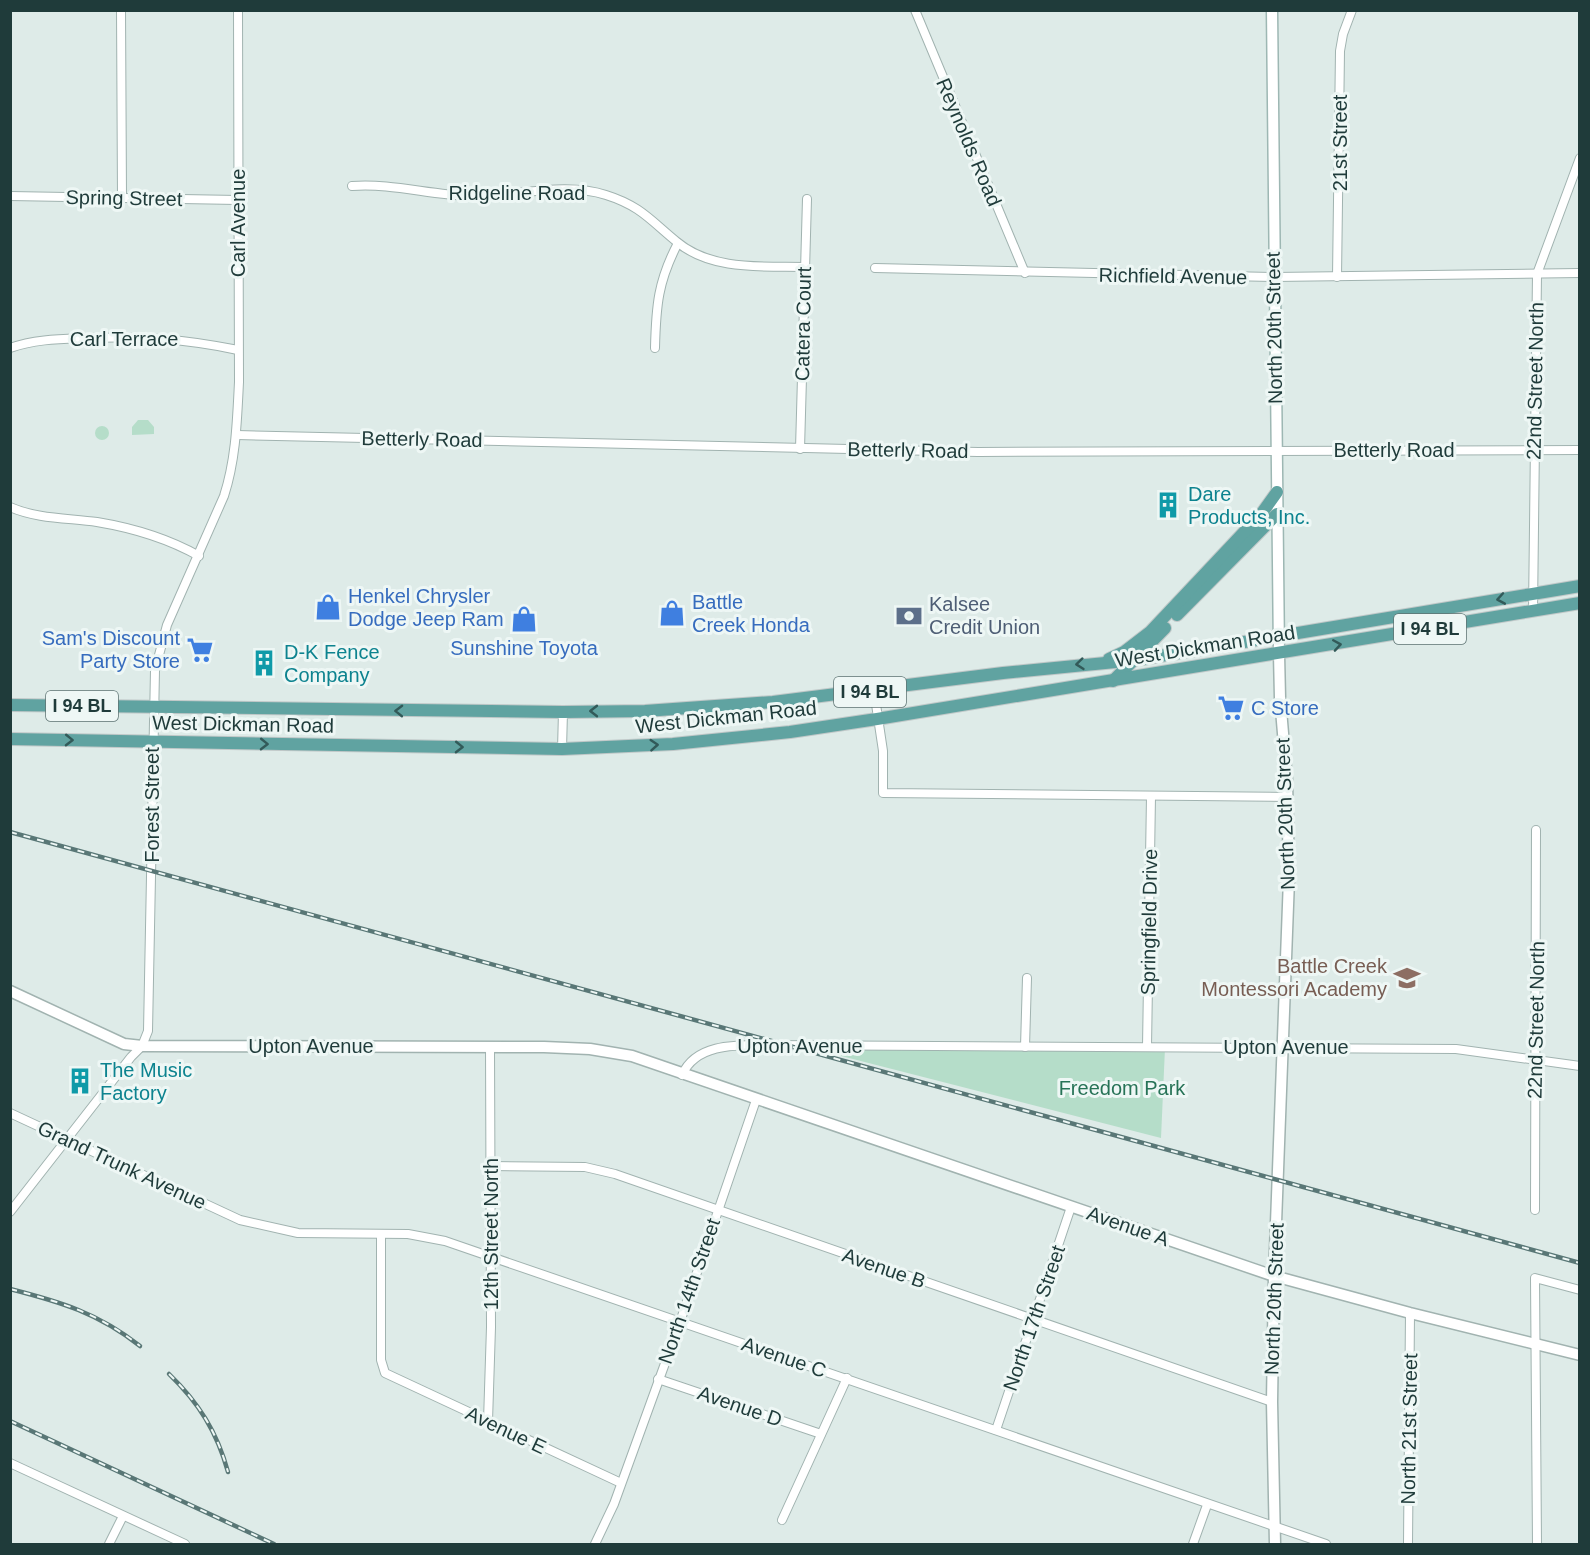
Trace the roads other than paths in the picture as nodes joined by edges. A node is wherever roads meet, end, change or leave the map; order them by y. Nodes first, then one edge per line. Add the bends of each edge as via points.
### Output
1 (121, 10) edge
2 (238, 10) edge
3 (915, 10) edge
4 (1272, 10) edge
5 (1352, 10) edge
6 (1580, 158) edge
7 (352, 186) dead end
8 (10, 196) edge
9 (122, 198) junction
10 (807, 199) dead end
11 (238, 200) junction
12 (678, 243) junction
13 (805, 267) junction
14 (875, 268) dead end
15 (1024, 273) junction
16 (1580, 273) edge
17 (1537, 274) junction
18 (1274, 277) junction
19 (1337, 277) junction
20 (10, 348) edge
21 (655, 348) dead end
22 (238, 350) junction
23 (237, 435) junction
24 (800, 449) junction
25 (1276, 450) junction
26 (1580, 450) edge
27 (1533, 451) junction
28 (1277, 492) junction
29 (10, 507) edge
30 (1277, 514) junction
31 (199, 556) junction
32 (1580, 586) edge
33 (1533, 594) junction
34 (1580, 603) edge
35 (1533, 611) junction
36 (1279, 637) junction
37 (1279, 654) junction
38 (1136, 660) junction
39 (1102, 662) junction
40 (1113, 681) junction
41 (874, 691) junction
42 (10, 705) edge
43 (153, 708) junction
44 (563, 712) junction
45 (877, 719) junction
46 (10, 739) edge
47 (152, 741) junction
48 (562, 749) junction
49 (1151, 796) junction
50 (1288, 797) junction
51 (1536, 830) dead end
52 (1028, 978) dead end
53 (10, 991) edge
54 (142, 1046) junction
55 (490, 1046) junction
56 (1025, 1047) junction
57 (1147, 1047) junction
58 (1283, 1048) junction
59 (1535, 1058) junction
60 (1580, 1066) edge
61 (682, 1075) junction
62 (756, 1100) junction
63 (10, 1113) edge
64 (67, 1140) junction
65 (490, 1166) junction
66 (1071, 1207) junction
67 (717, 1210) junction
68 (1535, 1210) dead end
69 (10, 1212) edge
70 (233, 1217) joint
71 (381, 1234) junction
72 (490, 1256) junction
73 (1274, 1276) junction
74 (1580, 1290) edge
75 (1410, 1313) junction
76 (1034, 1319) junction
77 (680, 1322) junction
78 (1535, 1344) junction
79 (1580, 1355) edge
80 (658, 1378) junction
81 (847, 1378) junction
82 (1272, 1402) junction
83 (488, 1421) junction
84 (996, 1430) junction
85 (821, 1434) junction
86 (10, 1463) edge
87 (621, 1483) junction
88 (1207, 1505) junction
89 (123, 1516) junction
90 (782, 1520) dead end
91 (1275, 1526) junction
92 (109, 1545) edge
93 (185, 1545) edge
94 (595, 1545) edge
95 (1193, 1545) edge
96 (1275, 1545) edge
97 (1326, 1545) edge
98 (1408, 1545) edge
99 (1537, 1545) edge

1 - 9 street
2 - 11 street, Carl Avenue
3 - 15 street, Reynolds Road
4 - 18 street, North 20th Street
5 - 19 street, 21st Street via 1340,51
6 - 17 street, 22nd Street North
7 - 12 street, Ridgeline Road via 381,184 466,196 563,190 603,194 657,221
8 - 9 street, Spring Street
9 - 11 street, Spring Street
10 - 13 street, Catera Court
11 - 22 street, Carl Avenue
12 - 13 street, Ridgeline Road via 727,264
12 - 21 street via 656,303
13 - 24 street, Catera Court
14 - 15 street, Richfield Avenue
15 - 18 street, Richfield Avenue
16 - 17 street, Richfield Avenue
17 - 19 street, Richfield Avenue
17 - 27 street, 22nd Street North
18 - 19 street, Richfield Avenue
18 - 25 street, North 20th Street
20 - 22 street, Carl Terrace via 61,339 135,336 187,339
22 - 23 street, Carl Avenue
23 - 24 street, Betterly Road
23 - 31 street, Forest Street via 231,474
24 - 25 street, Betterly Road
25 - 27 street, Betterly Road
25 - 28 street, North 20th Street
26 - 27 street, Betterly Road
27 - 33 street, 22nd Street North
28 - 30 street, North 20th Street
28 - 39 main road via 1150,632 1124,652
29 - 31 street via 144,532
30 - 36 street, North 20th Street
30 - 38 main road
31 - 43 street, Forest Street via 161,642 154,670
32 - 33 main road, West Dickman Road / I 94 BL
33 - 35 street, 22nd Street North
33 -> 36 main road, West Dickman Road / I 94 BL
34 - 35 main road, West Dickman Road / I 94 BL
37 -> 35 main road, West Dickman Road / I 94 BL
36 - 37 street, North 20th Street
36 - 38 main road, West Dickman Road / I 94 BL
37 - 40 main road, West Dickman Road / I 94 BL
37 - 50 street, North 20th Street
38 - 39 main road, West Dickman Road / I 94 BL
38 - 40 main road
39 -> 41 main road, West Dickman Road / I 94 BL
40 - 45 main road, West Dickman Road / I 94 BL
41 -> 44 main road, West Dickman Road / I 94 BL via 691,708
41 - 45 street
42 - 43 main road, West Dickman Road / I 94 BL
44 -> 43 main road, West Dickman Road / I 94 BL
43 - 47 street, Forest Street
44 - 48 street
48 -> 45 main road, West Dickman Road / I 94 BL via 673,744
45 - 49 street via 883,751 883,793
46 -> 47 main road, West Dickman Road / I 94 BL
47 -> 48 main road, West Dickman Road / I 94 BL
47 - 54 street, Forest Street via 150,1011
49 - 50 street
49 - 57 street, Springfield Drive
50 - 58 street, North 20th Street
51 - 59 street, 22nd Street North
52 - 56 street
53 - 54 street, Upton Avenue via 124,1044
54 - 55 street, Upton Avenue
54 - 64 street
55 - 61 street, Upton Avenue via 590,1049 632,1056
55 - 65 street, 12th Street North
56 - 57 street, Upton Avenue
56 - 61 street, Upton Avenue via 730,1045 694,1058
57 - 58 street, Upton Avenue
58 - 59 street, Upton Avenue via 1456,1048
58 - 73 street, North 20th Street
59 - 60 street, Upton Avenue
59 - 68 street, 22nd Street North
61 - 62 street, Avenue A
62 - 66 street, Avenue A
62 - 67 street, North 14th Street
63 - 64 street, Grand Trunk Avenue
64 - 69 street
64 - 70 street, Grand Trunk Avenue
65 - 67 street, Avenue B via 585,1167
65 - 72 street, 12th Street North
66 - 73 street, Avenue A
66 - 76 street, North 17th Street
67 - 76 street, Avenue B
67 - 77 street, North 14th Street
70 - 71 street, Avenue C via 298,1233
71 - 72 street, Avenue C via 427,1236
71 - 83 street, Avenue E via 382,1367 392,1377
72 - 77 street, Avenue C
72 - 83 street, 12th Street North
73 - 75 street, Avenue A
73 - 82 street, North 20th Street
74 - 78 street via 1535,1278
75 - 78 street, Avenue A
75 - 98 street, North 21st Street
76 - 82 street, Avenue B
76 - 84 street, North 17th Street
77 - 80 street, North 14th Street
77 - 81 street, Avenue C
78 - 79 street, Avenue A
78 - 99 street
80 - 85 street, Avenue D
80 - 87 street, North 14th Street
81 - 84 street, Avenue C
81 - 85 street
82 - 91 street, North 20th Street
83 - 87 street, Avenue E
84 - 88 street, Avenue C
85 - 90 street
86 - 89 street
87 - 94 street, North 14th Street
88 - 91 street, Avenue C
88 - 95 street
89 - 92 street
89 - 93 street
91 - 96 street, North 20th Street
91 - 97 street, Avenue C

